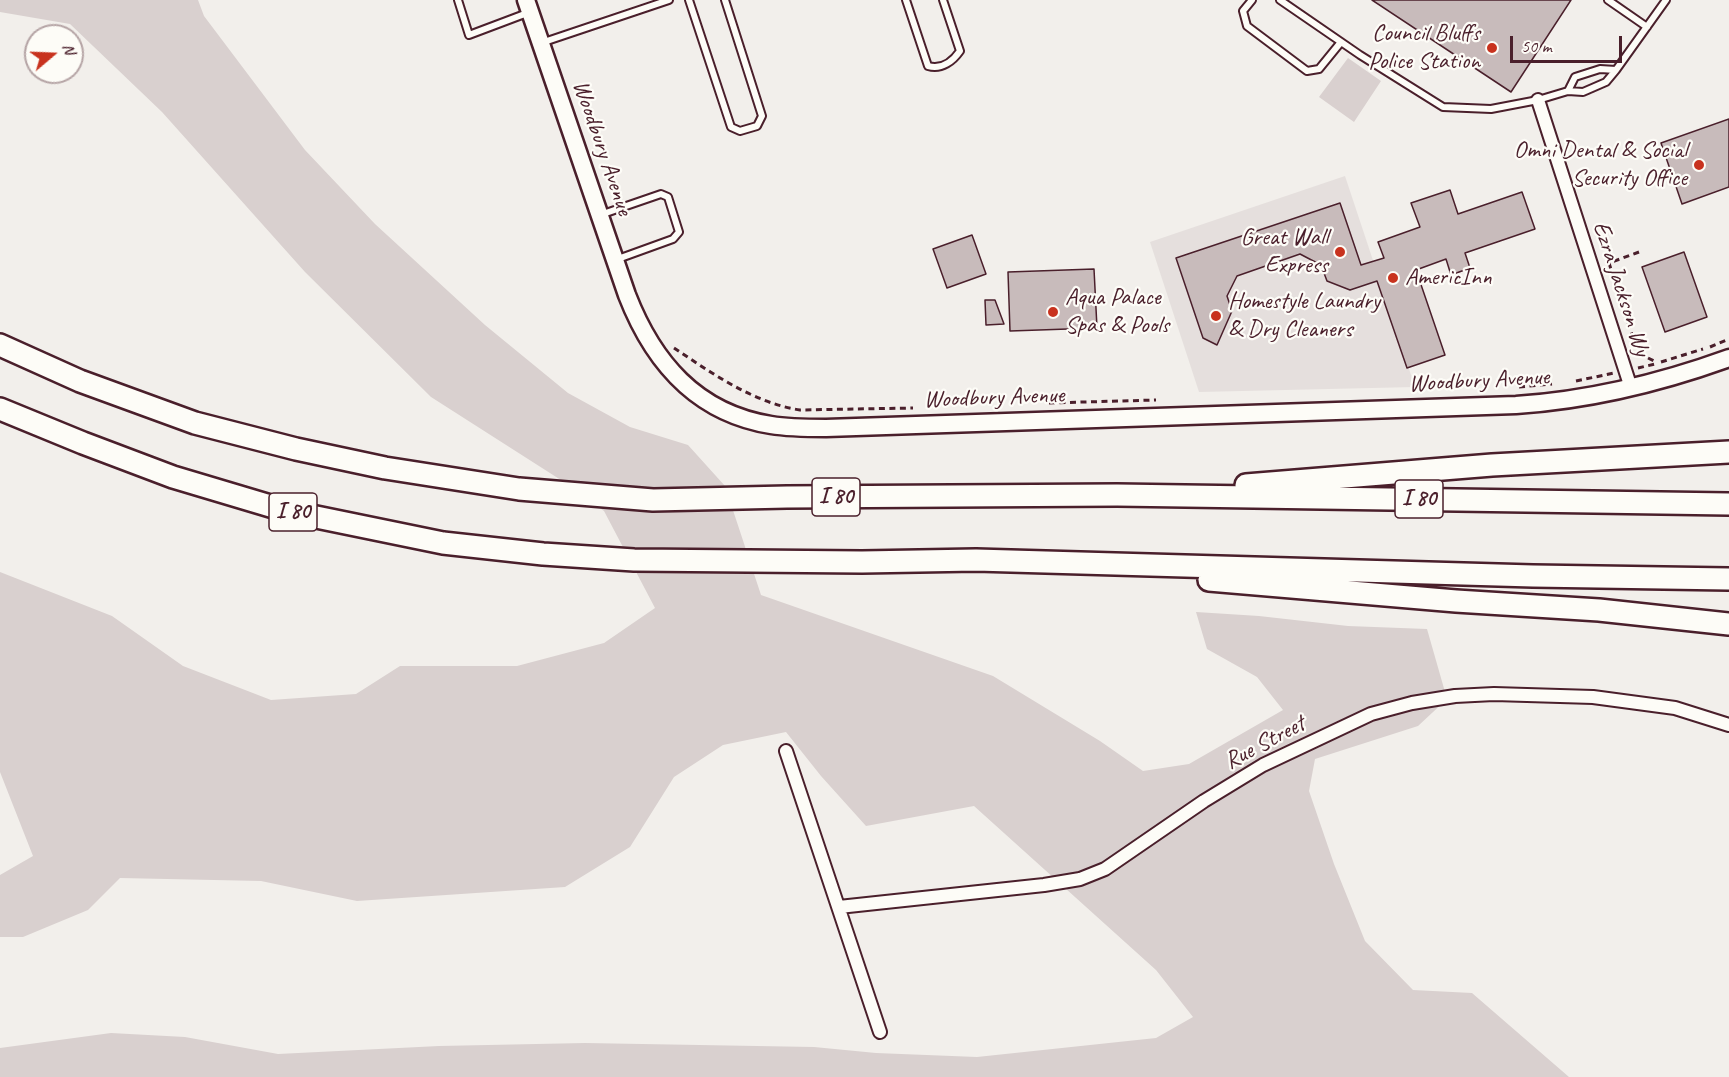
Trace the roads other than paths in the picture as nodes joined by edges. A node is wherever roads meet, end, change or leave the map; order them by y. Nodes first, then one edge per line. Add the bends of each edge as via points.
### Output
1 (458, 0) edge
2 (669, 0) edge
3 (688, 0) edge
4 (725, 0) edge
5 (906, 0) edge
6 (943, 0) edge
7 (1252, 0) edge
8 (1280, 0) edge
9 (1608, 0) edge
10 (1666, 0) edge
11 (528, 6) edge
12 (1647, 27) junction
13 (1341, 42) junction
14 (541, 43) junction
15 (1616, 70) junction
16 (1568, 91) junction
17 (1538, 100) junction
18 (600, 215) junction
19 (615, 260) junction
20 (0, 345) edge
21 (1729, 358) edge
22 (1631, 388) junction
23 (0, 409) edge
24 (1729, 452) edge
25 (1117, 495) junction
26 (1729, 504) edge
27 (976, 560) junction
28 (1729, 579) edge
29 (1729, 624) edge
30 (1729, 725) edge
31 (786, 751) dead end
32 (839, 907) junction
33 (880, 1032) dead end

1 - 11 lane via 469,35
2 - 14 lane
3 - 4 lane via 731,128 740,131 757,126 762,116
5 - 6 lane via 928,66 935,68 953,62 960,51
7 - 13 lane via 1243,11 1247,26 1307,71 1319,69
8 - 13 lane
9 - 12 lane
10 - 12 lane
11 - 14 main road, Woodbury Avenue
12 - 15 lane
13 - 17 lane via 1443,107 1491,109
14 - 18 main road, Woodbury Avenue
15 - 16 lane via 1606,82 1583,92
15 - 16 lane via 1600,69 1575,76
16 - 17 lane
17 - 22 street, Ezra Jackson Wy
18 - 19 main road, Woodbury Avenue
18 - 19 lane via 661,194 668,197 679,232 673,239
19 - 22 main road, Woodbury Avenue via 646,338 677,378 719,407 770,425 826,428 1493,406 1560,401
20 - 25 highway, I 80 via 80,381 195,423 385,468 519,489 653,500
21 - 22 main road, Woodbury Avenue
23 - 27 highway, I 80 via 173,477 287,511 443,543 634,560
24 - 25 highway via 1492,465
25 - 26 highway, I 80
27 - 28 highway, I 80
27 - 29 highway via 1456,601 1599,609
30 - 32 street, Rue Street via 1675,708 1593,697 1494,694 1412,703 1371,714 1263,765 1104,869 1080,879
31 - 32 street
32 - 33 street

